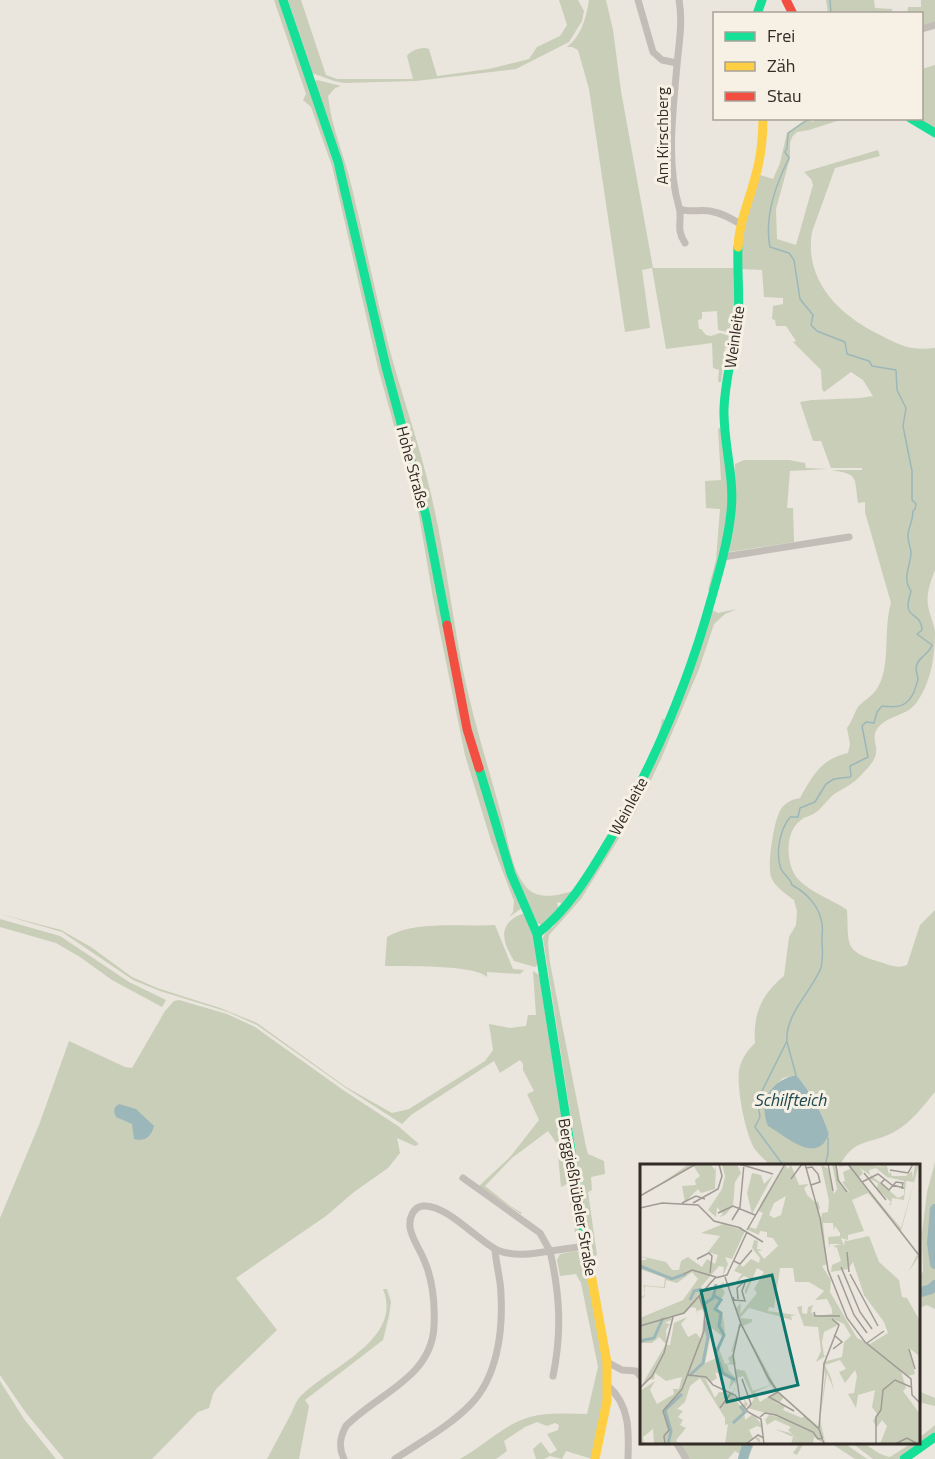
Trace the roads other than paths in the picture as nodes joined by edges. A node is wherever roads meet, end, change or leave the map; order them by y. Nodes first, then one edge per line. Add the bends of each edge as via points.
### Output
1 (283, 0) edge
2 (638, 0) edge
3 (679, 0) edge
4 (677, 63) junction
5 (763, 120) edge
6 (913, 120) edge
7 (935, 133) edge
8 (680, 209) junction
9 (742, 225) junction
10 (685, 243) dead end
11 (849, 537) dead end
12 (723, 557) junction
13 (537, 934) junction
14 (463, 1178) dead end
15 (586, 1246) junction
16 (495, 1249) junction
17 (550, 1251) junction
18 (608, 1362) junction
19 (553, 1376) dead end
20 (640, 1376) edge
21 (608, 1386) junction
22 (935, 1437) edge
23 (684, 1456) edge
24 (344, 1459) edge
25 (396, 1459) edge
26 (595, 1459) edge
27 (628, 1459) edge
28 (677, 1459) edge
29 (904, 1459) edge

1 - 13 main road, Hohe Straße via 338,162 426,516 467,729 511,874
2 - 4 street via 652,52
3 - 4 street, Am Kirschberg via 682,24
4 - 8 street, Am Kirschberg via 672,174
5 - 9 main road, Weinleite via 761,159
6 - 7 main road
8 - 9 street via 723,214
8 - 10 street, Am Kirschberg via 680,231
9 - 12 main road, Weinleite via 738,244 739,308 724,409 733,480
11 - 12 street
12 - 13 main road, Weinleite via 692,666 638,789 574,896
13 - 15 main road, Berggießhübeler Straße
14 - 17 street via 540,1233
15 - 17 street
15 - 18 main road, Berggießhübeler Straße
16 - 17 street via 524,1255
16 - 24 street via 434,1208 422,1206 413,1212 410,1229 425,1261 431,1288 432,1338 427,1355 413,1374 346,1425 340,1442
16 - 25 street via 501,1316 496,1356 487,1380 471,1404 455,1418
17 - 19 street via 560,1309
18 - 20 street
18 - 21 main road, Berggießhübeler Straße
21 - 26 main road, Berggießhübeler Straße
21 - 27 street via 626,1414
22 - 29 main road
23 - 28 street

